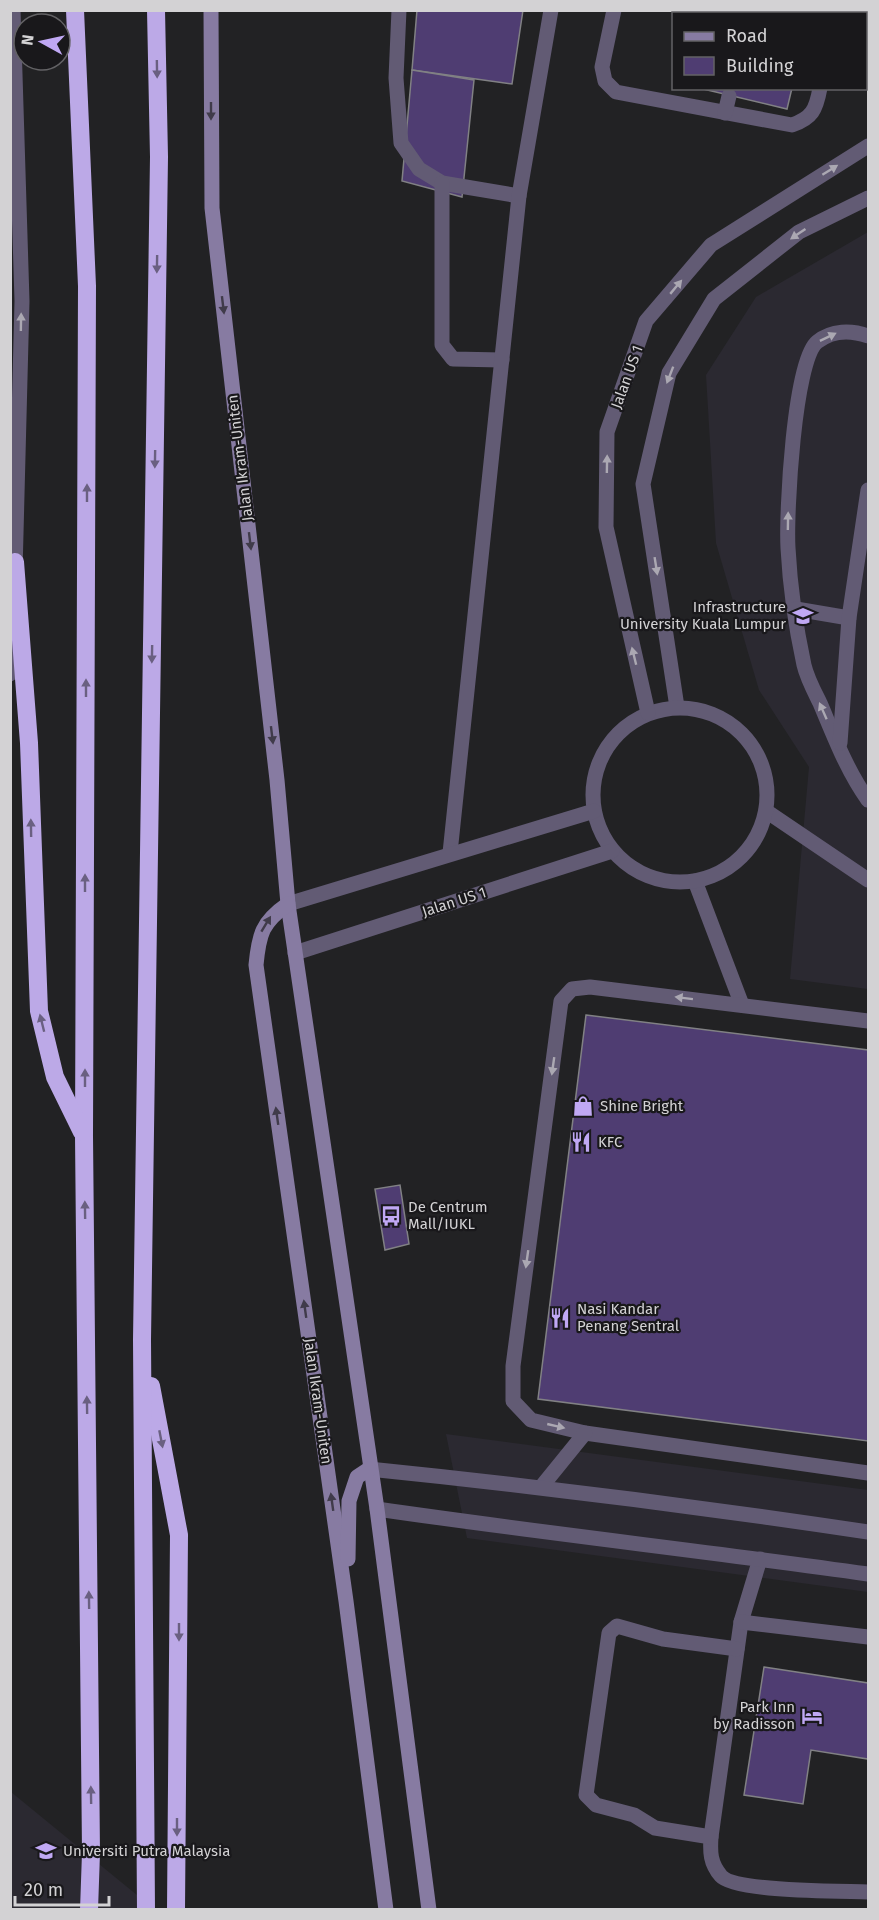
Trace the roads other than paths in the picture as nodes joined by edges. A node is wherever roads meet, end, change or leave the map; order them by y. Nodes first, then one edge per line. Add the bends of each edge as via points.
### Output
1 (75, 10) edge
2 (156, 10) edge
3 (211, 10) edge
4 (399, 10) edge
5 (551, 10) edge
6 (614, 10) edge
7 (14, 72) edge
8 (820, 90) edge
9 (729, 96) dead end
10 (725, 113) junction
11 (868, 146) edge
12 (442, 183) junction
13 (519, 196) junction
14 (868, 198) edge
15 (868, 336) edge
16 (502, 360) junction
17 (868, 490) edge
18 (15, 562) junction
19 (795, 609) junction
20 (849, 618) junction
21 (10, 674) edge
22 (677, 706) junction
23 (648, 713) junction
24 (839, 748) junction
25 (868, 800) edge
26 (766, 811) junction
27 (594, 812) junction
28 (612, 851) junction
29 (450, 853) junction
30 (868, 880) edge
31 (695, 881) junction
32 (288, 904) junction
33 (295, 953) junction
34 (742, 1005) junction
35 (868, 1021) edge
36 (84, 1136) junction
37 (142, 1340) junction
38 (585, 1433) junction
39 (369, 1469) junction
40 (868, 1473) edge
41 (542, 1486) junction
42 (377, 1509) junction
43 (868, 1532) edge
44 (760, 1559) junction
45 (868, 1574) edge
46 (346, 1601) junction
47 (741, 1622) junction
48 (868, 1637) edge
49 (737, 1649) junction
50 (711, 1837) junction
51 (868, 1892) edge
52 (89, 1910) edge
53 (146, 1910) edge
54 (176, 1910) edge
55 (386, 1910) edge
56 (429, 1910) edge

36 -> 1 highway via 87,286
2 -> 37 highway via 159,157
3 -> 32 main road, Jalan Ikram-Uniten via 212,208
4 - 12 street via 396,78 401,143 419,169
5 - 13 street
6 - 10 street via 602,67 605,81 616,92
18 -> 7 street via 22,301
8 - 10 street via 817,108 808,120 792,125
9 - 10 street
23 -> 11 street, Jalan US 1 via 606,527 607,432 646,321 711,245
12 - 13 street
12 - 16 street via 442,345 453,359
13 - 16 street
14 -> 22 street via 799,232 714,299 669,374 644,484
19 -> 15 street via 788,548 789,489 806,364 815,344 834,332
16 - 29 street
17 - 20 street
18 - 21 street
36 -> 18 highway via 55,1077 39,1011 29,743
19 - 20 street
24 -> 19 street via 804,667
20 - 24 street
22 - 23 street
22 - 26 street via 703,710 726,720 746,737 760,759 767,784
23 - 27 street via 622,729 603,752 593,781
24 - 25 street
26 - 30 street
26 - 31 street via 757,836 741,857 720,872
27 - 28 street
27 - 29 street
28 - 31 street via 629,867 650,877 672,882
28 - 33 street, Jalan US 1
29 - 32 street
31 - 34 street
32 - 33 main road, Jalan Ikram-Uniten
46 -> 32 main road, Jalan Ikram-Uniten via 256,965 259,938 271,916
33 - 39 main road, Jalan Ikram-Uniten
34 - 35 street
34 -> 38 street via 590,987 572,989 561,1001 513,1366 513,1401 531,1420
52 -> 36 highway
37 - 53 highway
37 -> 54 highway via 179,1534
38 - 40 street
38 - 41 street
39 - 41 street
39 - 42 main road, Jalan Ikram-Uniten
39 - 46 main road via 357,1477 349,1502
41 - 43 street
42 - 44 street via 544,1534
42 - 56 main road, Jalan Ikram-Uniten
44 - 45 street
44 - 47 street
46 - 55 main road, Jalan Ikram-Uniten
47 - 48 street
47 - 49 street
49 - 50 street
49 - 50 street via 663,1639 617,1626 609,1633 586,1795 596,1805 634,1815 655,1828
50 - 51 street via 710,1859 722,1878 746,1886

